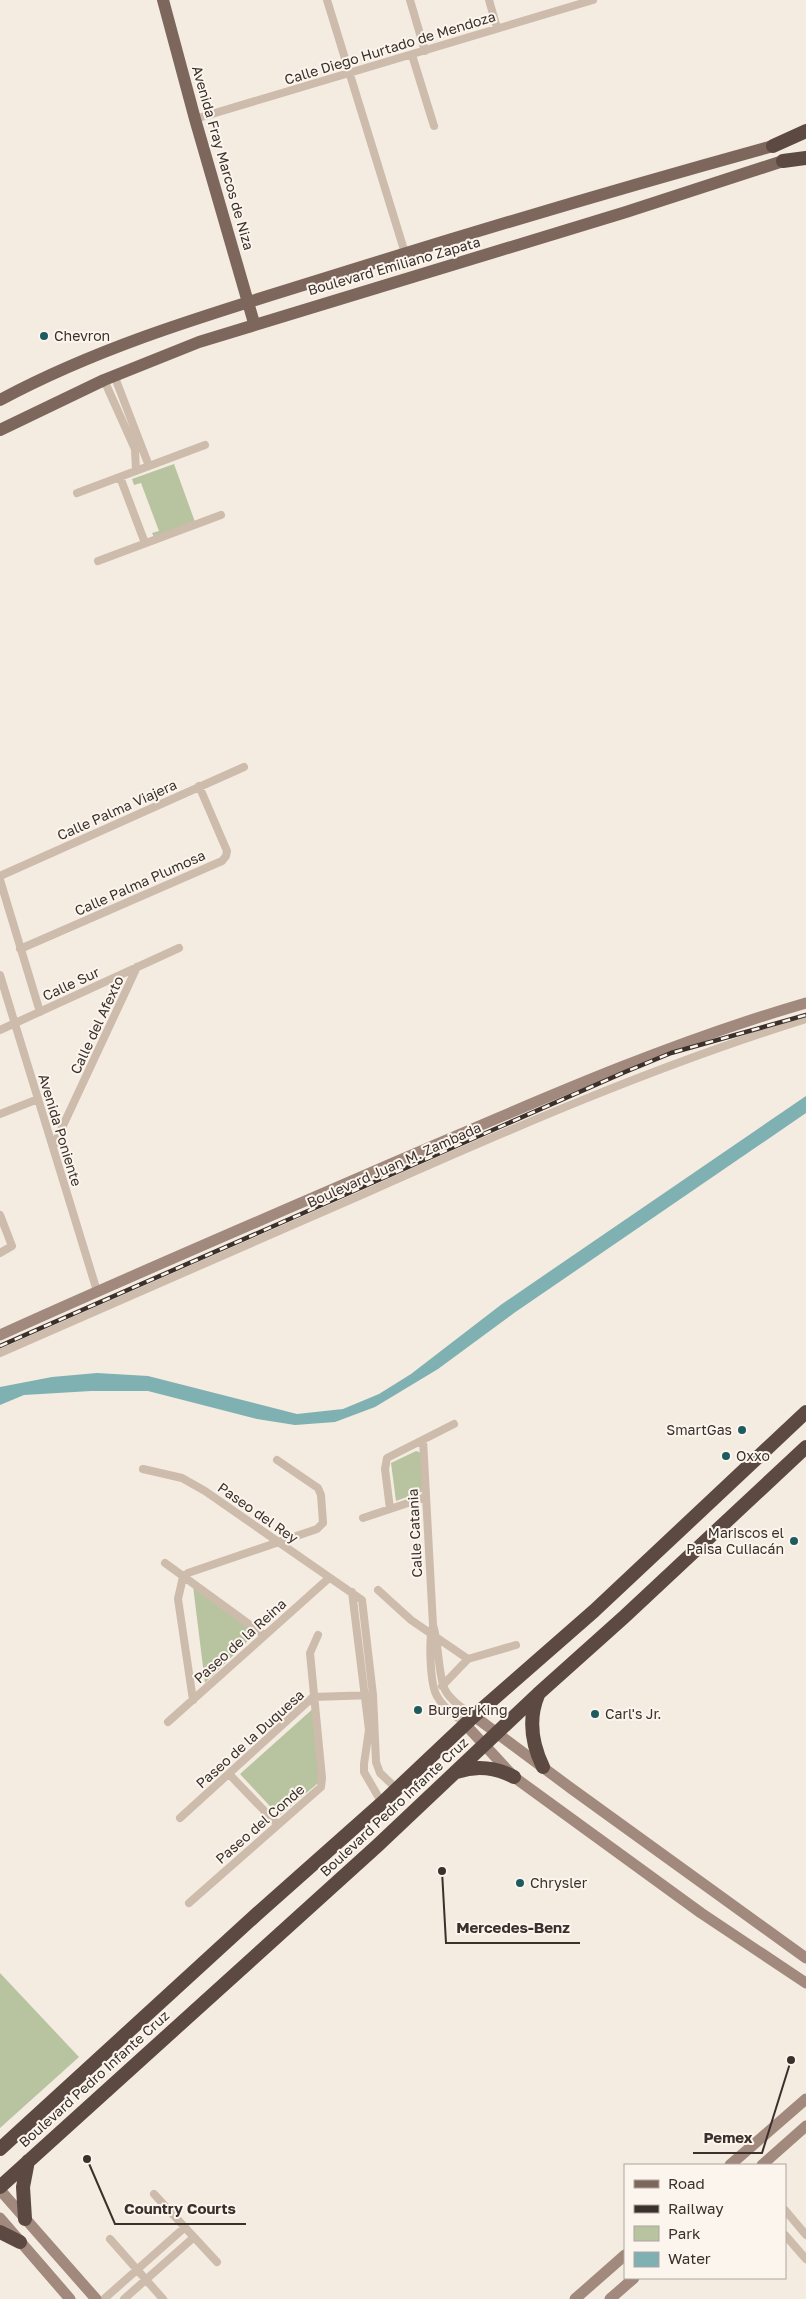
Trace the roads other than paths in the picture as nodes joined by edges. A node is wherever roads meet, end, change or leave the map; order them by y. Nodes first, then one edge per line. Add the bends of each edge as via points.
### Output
1 (163, 0) edge
2 (327, 0) edge
3 (410, 0) edge
4 (489, 0) edge
5 (593, 0) edge
6 (570, 3) edge
7 (497, 28) junction
8 (425, 51) junction
9 (412, 55) junction
10 (349, 74) junction
11 (195, 118) junction
12 (434, 126) dead end
13 (806, 131) edge
14 (806, 137) edge
15 (773, 146) junction
16 (806, 154) edge
17 (806, 158) edge
18 (783, 161) junction
19 (405, 253) junction
20 (250, 302) junction
21 (254, 323) junction
22 (109, 377) junction
23 (0, 400) edge
24 (0, 430) edge
25 (205, 445) dead end
26 (149, 466) junction
27 (136, 471) junction
28 (120, 477) junction
29 (77, 494) dead end
30 (221, 515) dead end
31 (145, 543) junction
32 (98, 561) dead end
33 (244, 767) dead end
34 (199, 786) junction
35 (0, 876) edge
36 (0, 880) edge
37 (179, 948) dead end
38 (20, 949) junction
39 (137, 967) junction
40 (0, 976) edge
41 (806, 1003) edge
42 (40, 1012) junction
43 (806, 1019) edge
44 (14, 1024) junction
45 (0, 1030) edge
46 (38, 1098) junction
47 (0, 1114) edge
48 (53, 1147) junction
49 (0, 1215) edge
50 (0, 1254) edge
51 (97, 1292) junction
52 (0, 1335) edge
53 (0, 1353) edge
54 (806, 1412) edge
55 (454, 1424) dead end
56 (423, 1440) junction
57 (806, 1447) edge
58 (277, 1460) dead end
59 (143, 1469) dead end
60 (426, 1497) junction
61 (390, 1509) junction
62 (363, 1518) dead end
63 (281, 1543) junction
64 (166, 1563) dead end
65 (183, 1577) junction
66 (328, 1578) junction
67 (378, 1590) dead end
68 (433, 1632) junction
69 (264, 1635) junction
70 (318, 1636) dead end
71 (516, 1645) dead end
72 (468, 1660) junction
73 (443, 1684) junction
74 (435, 1692) junction
75 (538, 1694) junction
76 (369, 1695) junction
77 (313, 1697) junction
78 (193, 1700) junction
79 (470, 1720) junction
80 (168, 1722) dead end
81 (496, 1734) junction
82 (485, 1744) junction
83 (542, 1766) junction
84 (456, 1772) junction
85 (229, 1774) junction
86 (514, 1777) junction
87 (397, 1789) junction
88 (382, 1803) junction
89 (180, 1818) dead end
90 (277, 1824) junction
91 (189, 1902) dead end
92 (806, 1958) edge
93 (806, 1982) edge
94 (806, 2099) edge
95 (806, 2126) edge
96 (0, 2149) edge
97 (28, 2161) junction
98 (731, 2164) edge
99 (763, 2164) edge
100 (0, 2188) edge
101 (154, 2194) dead end
102 (786, 2211) edge
103 (0, 2218) edge
104 (26, 2219) junction
105 (184, 2228) junction
106 (0, 2232) edge
107 (804, 2232) edge
108 (786, 2236) edge
109 (193, 2238) junction
110 (110, 2240) dead end
111 (20, 2242) junction
112 (791, 2242) junction
113 (624, 2256) edge
114 (806, 2259) edge
115 (217, 2262) dead end
116 (136, 2271) junction
117 (633, 2279) edge
118 (144, 2280) junction
119 (114, 2290) junction
120 (70, 2299) edge
121 (96, 2299) edge
122 (104, 2299) edge
123 (123, 2299) edge
124 (163, 2299) edge
125 (575, 2299) edge
126 (610, 2299) edge

1 - 11 main road, Avenida Fray Marcos de Niza
2 - 10 street
3 - 8 street
4 - 7 street
5 - 6 street, Calle Diego Hurtado de Mendoza
6 - 7 street, Calle Diego Hurtado de Mendoza
7 - 8 street, Calle Diego Hurtado de Mendoza
8 - 9 street, Calle Diego Hurtado de Mendoza
9 - 10 street, Calle Diego Hurtado de Mendoza
9 - 12 street
10 - 11 street, Calle Diego Hurtado de Mendoza
10 - 19 street
11 - 20 main road, Avenida Fray Marcos de Niza
13 - 15 highway
14 - 15 street, Boulevard Emiliano Zapata
15 - 19 main road, Boulevard Emiliano Zapata
16 - 18 street, Boulevard Emiliano Zapata
17 - 18 highway
18 - 21 main road, Boulevard Emiliano Zapata via 626,212
19 - 20 main road, Boulevard Emiliano Zapata
20 - 21 main road, Avenida Fray Marcos de Niza
20 - 23 main road, Boulevard Emiliano Zapata via 83,360
21 - 22 main road, Boulevard Emiliano Zapata
22 - 24 main road, Boulevard Emiliano Zapata
22 - 26 street
22 - 27 street via 135,449
25 - 26 street
26 - 27 street
27 - 28 street
28 - 29 street
28 - 31 street
30 - 31 street
31 - 32 street
33 - 34 street, Calle Palma Viajera
34 - 35 street, Calle Palma Viajera
34 - 38 street, Calle Palma Plumosa via 227,851 222,861
36 - 38 street
37 - 39 street, Calle Sur
38 - 42 street
39 - 42 street, Calle Sur
39 - 48 street, Calle del Afexto
40 - 44 street, Avenida Poniente
41 - 51 street, Boulevard Juan M. Zambada via 595,1076
42 - 44 street, Calle Sur
43 - 53 street, Boulevard Juan M. Zambada via 684,1059 582,1100
44 - 45 street, Calle Sur
44 - 46 street, Avenida Poniente
46 - 47 street
46 - 48 street, Avenida Poniente
48 - 51 street, Avenida Poniente
49 - 50 street via 12,1244 10,1249
51 - 52 street, Boulevard Juan M. Zambada
54 - 79 highway, Boulevard Pedro Infante Cruz via 594,1610
55 - 56 street
56 - 60 street, Calle Catania
56 - 61 street via 385,1461
57 - 75 highway, Boulevard Pedro Infante Cruz
58 - 63 street via 318,1488 323,1520 317,1529
59 - 63 street, Paseo del Rey via 192,1483
60 - 61 street
60 - 68 street, Calle Catania
61 - 62 street
63 - 65 street
63 - 66 street, Paseo del Rey
64 - 65 street
65 - 69 street
65 - 78 street via 178,1599
66 - 69 street, Paseo de la Reina
66 - 76 street, Paseo del Rey via 352,1592
67 - 68 street via 411,1620
68 - 72 street
68 - 73 street
68 - 74 street
69 - 78 street, Paseo de la Reina
70 - 77 street, Paseo del Conde via 310,1653
71 - 72 street
72 - 73 street
73 - 74 street
73 - 79 street
74 - 79 street via 444,1705
75 - 81 highway, Boulevard Pedro Infante Cruz
75 - 83 highway via 532,1724
76 - 77 street, Paseo de la Duquesa
76 - 87 street, Paseo del Rey via 377,1768
76 - 88 street, Paseo del Rey via 364,1772
77 - 85 street, Paseo de la Duquesa
77 - 90 street, Paseo del Conde via 321,1788
78 - 80 street, Paseo de la Reina
79 - 81 street
79 - 82 street
79 - 87 highway, Boulevard Pedro Infante Cruz
81 - 82 highway, Boulevard Pedro Infante Cruz
81 - 83 street
82 - 84 highway, Boulevard Pedro Infante Cruz
82 - 86 street
83 - 92 street
84 - 86 highway via 486,1767
84 - 97 highway, Boulevard Pedro Infante Cruz
85 - 89 street, Paseo de la Duquesa
85 - 90 street
86 - 93 street via 701,1913
87 - 88 highway, Boulevard Pedro Infante Cruz
88 - 96 highway, Boulevard Pedro Infante Cruz
90 - 91 street, Paseo del Conde
94 - 98 street
95 - 99 street
97 - 100 highway, Boulevard Pedro Infante Cruz
97 - 104 highway via 23,2187
100 - 104 street
101 - 105 street
102 - 107 street
103 - 111 street
104 - 121 street
105 - 109 street
105 - 116 street
106 - 111 highway
107 - 112 street
108 - 112 street
109 - 115 street
109 - 118 street
110 - 116 street
111 - 120 street
112 - 114 street
113 - 125 street
116 - 118 street
116 - 119 street
117 - 126 street
118 - 123 street
118 - 124 street
119 - 122 street
119 - 123 street

